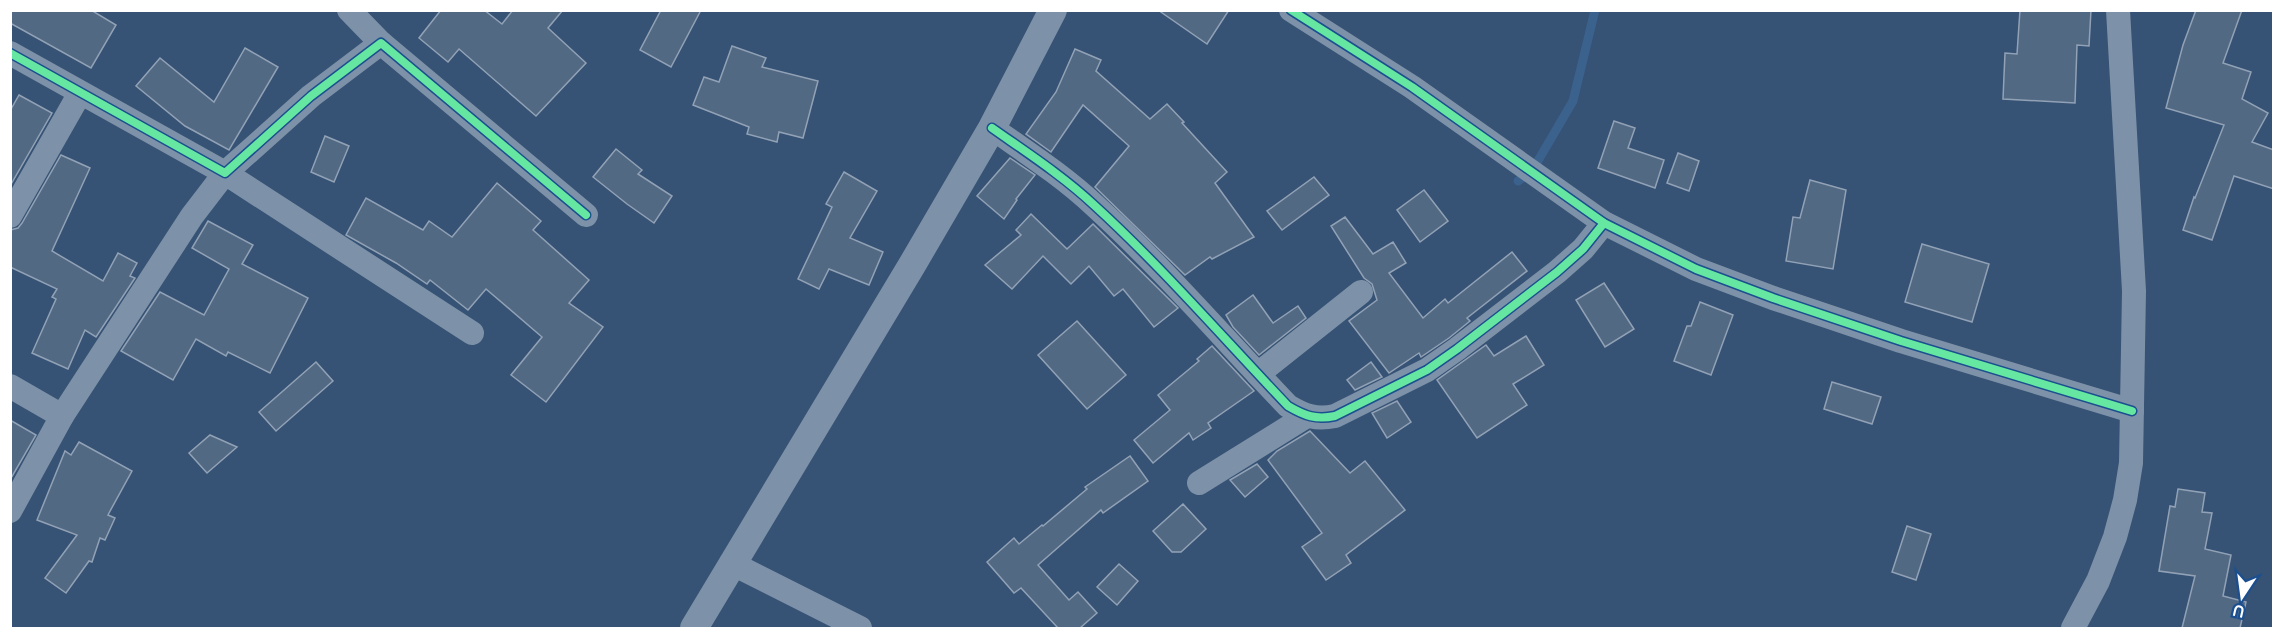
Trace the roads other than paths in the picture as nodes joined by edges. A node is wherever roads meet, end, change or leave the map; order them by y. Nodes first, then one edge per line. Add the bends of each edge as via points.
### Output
1 (349, 10) edge
2 (1053, 10) edge
3 (1291, 10) edge
4 (2118, 10) edge
5 (381, 43) junction
6 (10, 53) edge
7 (80, 93) junction
8 (992, 128) junction
9 (225, 173) junction
10 (586, 215) dead end
11 (10, 216) edge
12 (1604, 223) junction
13 (1361, 292) dead end
14 (472, 333) dead end
15 (1258, 374) junction
16 (10, 386) edge
17 (2132, 411) junction
18 (62, 416) junction
19 (1305, 417) junction
20 (1198, 483) dead end
21 (10, 511) edge
22 (731, 563) junction
23 (694, 628) edge
24 (860, 628) edge
25 (2073, 628) edge

1 - 5 street
2 - 8 street
3 - 12 street via 1412,87
4 - 17 street via 2134,291
5 - 9 street via 311,96
5 - 10 street
6 - 7 street
7 - 9 street
7 - 11 street
8 - 15 street via 1093,204
8 - 22 street
9 - 14 street
9 - 18 street via 192,216
12 - 17 street via 1695,269 1773,298 1912,345
12 - 19 street via 1583,249 1549,279 1427,370 1335,416
13 - 15 street
15 - 19 street via 1288,406
16 - 18 street
17 - 25 street via 2131,463 2117,528 2098,580
18 - 21 street
19 - 20 street
22 - 23 street
22 - 24 street

